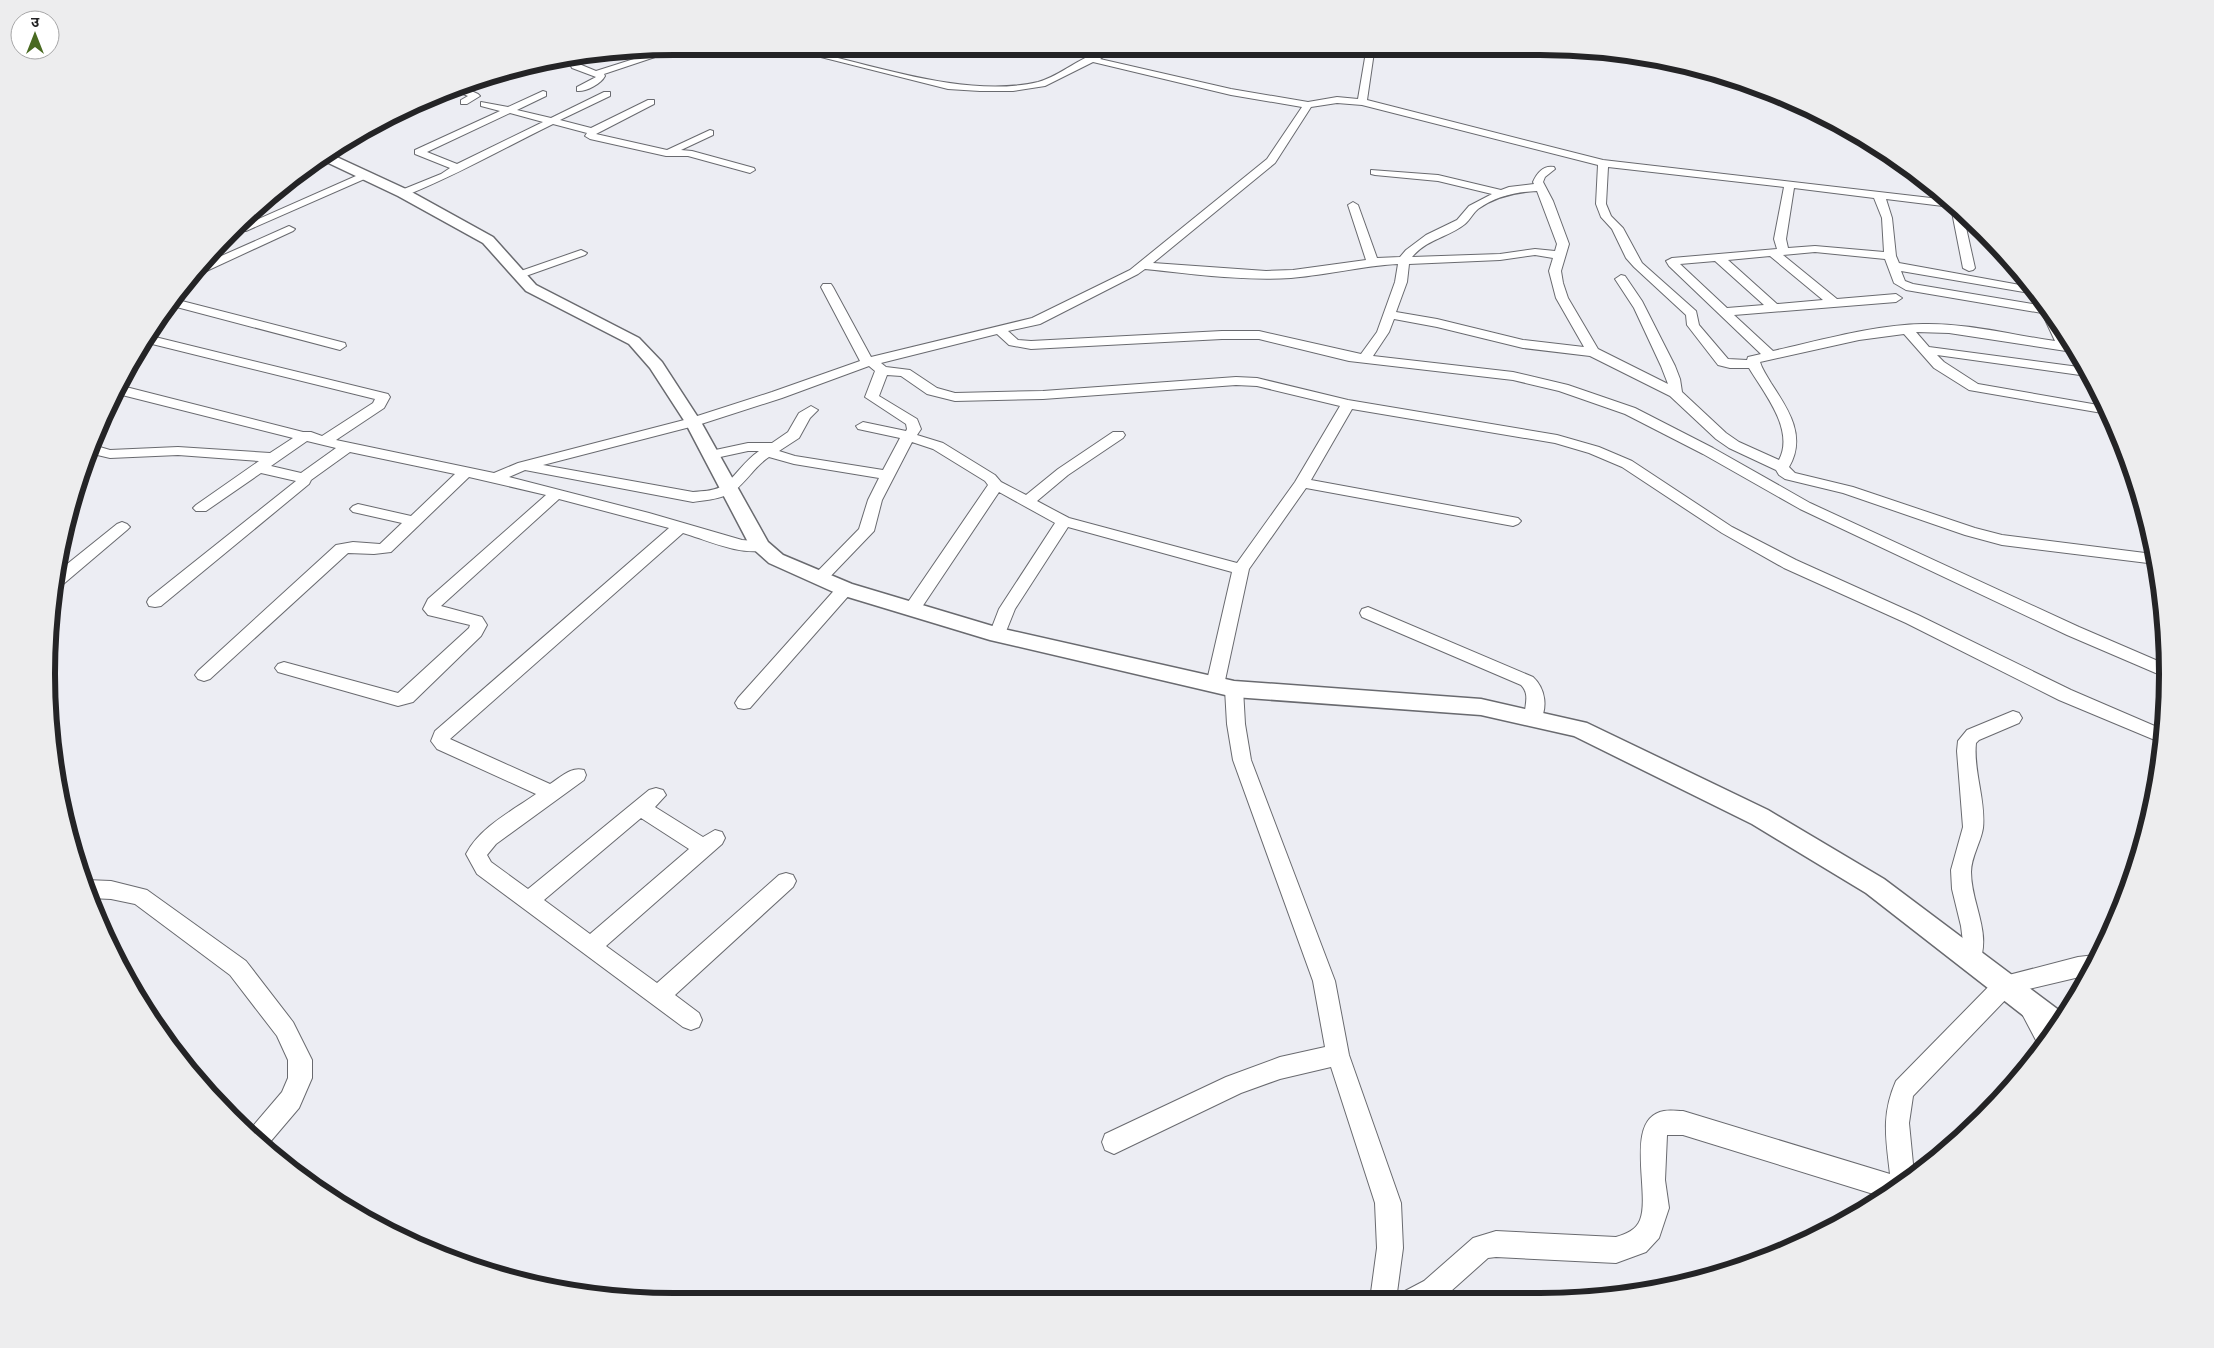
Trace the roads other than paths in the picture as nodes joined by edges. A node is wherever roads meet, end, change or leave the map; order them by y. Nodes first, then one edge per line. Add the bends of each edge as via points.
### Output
1 (655, 55) edge
2 (818, 55) edge
3 (1102, 55) edge
4 (1366, 55) edge
5 (1093, 60) junction
6 (575, 63) edge
7 (596, 74) junction
8 (580, 89) dead end
9 (465, 92) edge
10 (543, 94) dead end
11 (607, 94) dead end
12 (464, 102) dead end
13 (651, 102) dead end
14 (1362, 102) junction
15 (484, 104) dead end
16 (1308, 105) junction
17 (508, 110) junction
18 (553, 120) junction
19 (592, 131) junction
20 (710, 133) dead end
21 (666, 153) junction
22 (330, 159) edge
23 (1603, 163) junction
24 (458, 168) junction
25 (1550, 169) dead end
26 (750, 170) dead end
27 (1375, 172) dead end
28 (364, 175) junction
29 (1789, 186) junction
30 (1541, 187) junction
31 (403, 193) junction
32 (1500, 193) junction
33 (1879, 196) junction
34 (1940, 203) edge
35 (1353, 205) dead end
36 (1958, 218) edge
37 (251, 223) edge
38 (288, 229) dead end
39 (243, 230) edge
40 (268, 238) junction
41 (1778, 252) junction
42 (582, 253) dead end
43 (1560, 255) junction
44 (1718, 257) junction
45 (1404, 260) junction
46 (214, 261) edge
47 (1892, 261) junction
48 (1373, 262) junction
49 (1143, 265) junction
50 (1969, 268) dead end
51 (519, 275) junction
52 (1621, 279) dead end
53 (2021, 285) edge
54 (827, 287) dead end
55 (1896, 298) dead end
56 (1834, 303) junction
57 (178, 304) edge
58 (2038, 307) edge
59 (1774, 308) junction
60 (1723, 312) junction
61 (1388, 314) junction
62 (1907, 330) junction
63 (998, 331) junction
64 (153, 340) edge
65 (340, 346) dead end
66 (2065, 347) edge
67 (1924, 350) junction
68 (1594, 352) junction
69 (1770, 355) junction
70 (1364, 359) junction
71 (875, 363) junction
72 (1753, 364) junction
73 (2079, 371) edge
74 (124, 391) edge
75 (1675, 393) junction
76 (1348, 404) junction
77 (2099, 409) edge
78 (811, 410) dead end
79 (693, 422) junction
80 (863, 426) dead end
81 (306, 435) junction
82 (907, 436) junction
83 (1118, 436) dead end
84 (326, 440) junction
85 (347, 447) junction
86 (771, 450) junction
87 (97, 451) edge
88 (711, 454) junction
89 (274, 458) junction
90 (524, 466) junction
91 (1782, 467) junction
92 (259, 468) junction
93 (466, 472) junction
94 (888, 474) junction
95 (304, 478) junction
96 (495, 478) junction
97 (1302, 483) junction
98 (996, 484) junction
99 (729, 488) junction
100 (556, 494) junction
101 (1027, 502) junction
102 (201, 508) dead end
103 (358, 509) dead end
104 (1064, 520) junction
105 (1513, 520) dead end
106 (414, 521) junction
107 (122, 526) dead end
108 (680, 526) junction
109 (760, 546) junction
110 (2148, 558) edge
111 (65, 564) edge
112 (76, 566) junction
113 (1241, 569) junction
114 (63, 576) edge
115 (819, 578) junction
116 (845, 589) junction
117 (155, 602) dead end
118 (912, 609) junction
119 (1368, 613) dead end
120 (997, 635) junction
121 (284, 668) dead end
122 (2159, 668) edge
123 (204, 675) dead end
124 (1225, 687) junction
125 (744, 703) dead end
126 (2013, 718) dead end
127 (1533, 719) junction
128 (2156, 734) edge
129 (577, 775) dead end
130 (552, 793) junction
131 (786, 881) dead end
132 (94, 889) edge
133 (528, 900) junction
134 (591, 946) junction
135 (1970, 959) junction
136 (2085, 966) edge
137 (2005, 986) junction
138 (658, 996) junction
139 (2026, 1002) junction
140 (690, 1020) dead end
141 (2052, 1022) edge
142 (2044, 1033) edge
143 (1338, 1055) junction
144 (261, 1135) edge
145 (1114, 1142) dead end
146 (1902, 1176) edge
147 (1888, 1186) edge
148 (1384, 1293) edge
149 (1427, 1293) edge

1 - 7 street
2 - 5 street via 948,86 980,88 1042,84
3 - 5 street
4 - 14 street
5 - 16 street via 1231,92
6 - 7 street
7 - 8 street via 601,78
9 - 12 street via 475,96
10 - 17 street
11 - 18 street
13 - 19 street
14 - 16 street via 1337,100
14 - 23 street
15 - 17 street
16 - 49 street via 1271,161
17 - 18 street
17 - 24 street via 419,152
18 - 19 street
18 - 24 street
19 - 21 street via 590,136
20 - 21 street
21 - 26 street via 688,153
22 - 28 street
23 - 29 street
23 - 72 street via 1603,211 1617,228 1632,258 1692,314 1693,325 1719,359 1730,364
24 - 31 street
25 - 30 street via 1538,179
27 - 32 street via 1442,178
28 - 31 street
28 - 37 street
29 - 33 street
29 - 41 street
30 - 32 street
30 - 43 street via 1562,236
31 - 51 street via 488,240
32 - 45 street via 1473,208 1461,222 1424,241
33 - 34 street
33 - 47 street via 1887,218
35 - 48 street
36 - 50 street
38 - 40 street
39 - 40 street
40 - 46 street
41 - 44 street
41 - 47 street via 1821,249
41 - 56 street
42 - 51 street
43 - 45 street via 1535,252 1500,257
43 - 68 street via 1555,270 1562,298
44 - 59 street
44 - 60 street via 1671,262
45 - 48 street
45 - 61 street via 1401,282
47 - 53 street
47 - 58 street via 1898,281 1904,285
48 - 49 street via 1266,275
49 - 63 street via 1036,321
51 - 79 street via 530,288 634,341 656,365
52 - 75 street via 1644,313 1675,382
54 - 71 street
55 - 56 street
56 - 59 street
57 - 65 street
59 - 60 street
60 - 69 street
61 - 68 street via 1522,344
61 - 70 street via 1384,332
62 - 66 street via 1949,329
62 - 67 street
62 - 69 street via 1859,336
63 - 70 street via 1012,343 1031,345 1259,335
63 - 71 street
64 - 84 street via 382,397 380,405
67 - 73 street
67 - 77 street via 1939,365 1974,388
68 - 75 street
69 - 72 street via 1753,360
70 - 122 street via 1513,376 1605,401 1670,431 1805,506
71 - 76 street via 905,373 932,391 954,397 1044,395 1236,381 1257,382
71 - 79 street
71 - 82 street via 872,397 912,422 914,429
72 - 91 street via 1770,389 1790,440 1789,454
74 - 81 street
75 - 91 street via 1734,445
76 - 97 street
76 - 128 street via 1557,439 1594,450 1627,464 1727,530 1790,564 1912,619 2065,695
78 - 86 street via 794,435
79 - 88 street
79 - 90 street
80 - 82 street
81 - 84 street
81 - 89 street
82 - 94 street
82 - 98 street via 938,446
83 - 101 street via 1063,472
84 - 85 street
85 - 93 street
85 - 95 street
86 - 88 street via 748,448
86 - 94 street via 794,460
86 - 99 street via 752,462
87 - 89 street via 110,454 178,451
88 - 99 street
89 - 92 street
90 - 96 street
90 - 99 street via 693,497
91 - 110 street via 1784,472 1798,479 1848,490 2002,540
92 - 95 street
92 - 102 street
93 - 96 street
93 - 106 street
94 - 115 street via 875,500 866,531
95 - 117 street
96 - 100 street
97 - 105 street
97 - 113 street
98 - 101 street
98 - 118 street
99 - 109 street
100 - 108 street
100 - 121 street via 434,603 431,609 434,611 476,620 479,625 404,699
101 - 104 street
103 - 106 street
104 - 113 street
104 - 120 street via 1008,609
106 - 123 street via 382,549 353,546 342,549
107 - 112 street
108 - 109 street via 742,545
108 - 130 street via 442,736 440,741 444,744
109 - 115 street via 776,559
111 - 112 street
112 - 114 street
113 - 124 street
115 - 116 street
116 - 118 street
116 - 125 street
118 - 120 street
119 - 127 street via 1527,681 1536,692
120 - 124 street
124 - 127 street via 1432,702 1480,707
124 - 143 street via 1242,760 1324,981
126 - 135 street via 1973,735 1967,741 1973,827 1961,870 1962,890 1974,942
127 - 135 street via 1579,730 1614,744 1760,817 1875,886
129 - 130 street
130 - 133 street via 489,838 476,854 484,868
131 - 138 street
132 - 144 street via 140,896 238,968 285,1029 300,1060 300,1078 291,1100
133 - 134 street
133 - 134 street via 649,802 710,843
134 - 138 street
135 - 137 street
136 - 137 street
137 - 139 street
137 - 146 street via 1904,1089 1898,1101 1896,1118
138 - 140 street
139 - 141 street
139 - 142 street
143 - 145 street via 1280,1068 1234,1085
143 - 148 street via 1388,1203 1390,1248
147 - 149 street via 1683,1122 1663,1122 1656,1128 1653,1144 1656,1208 1650,1229 1637,1243 1616,1250 1496,1244 1482,1247

